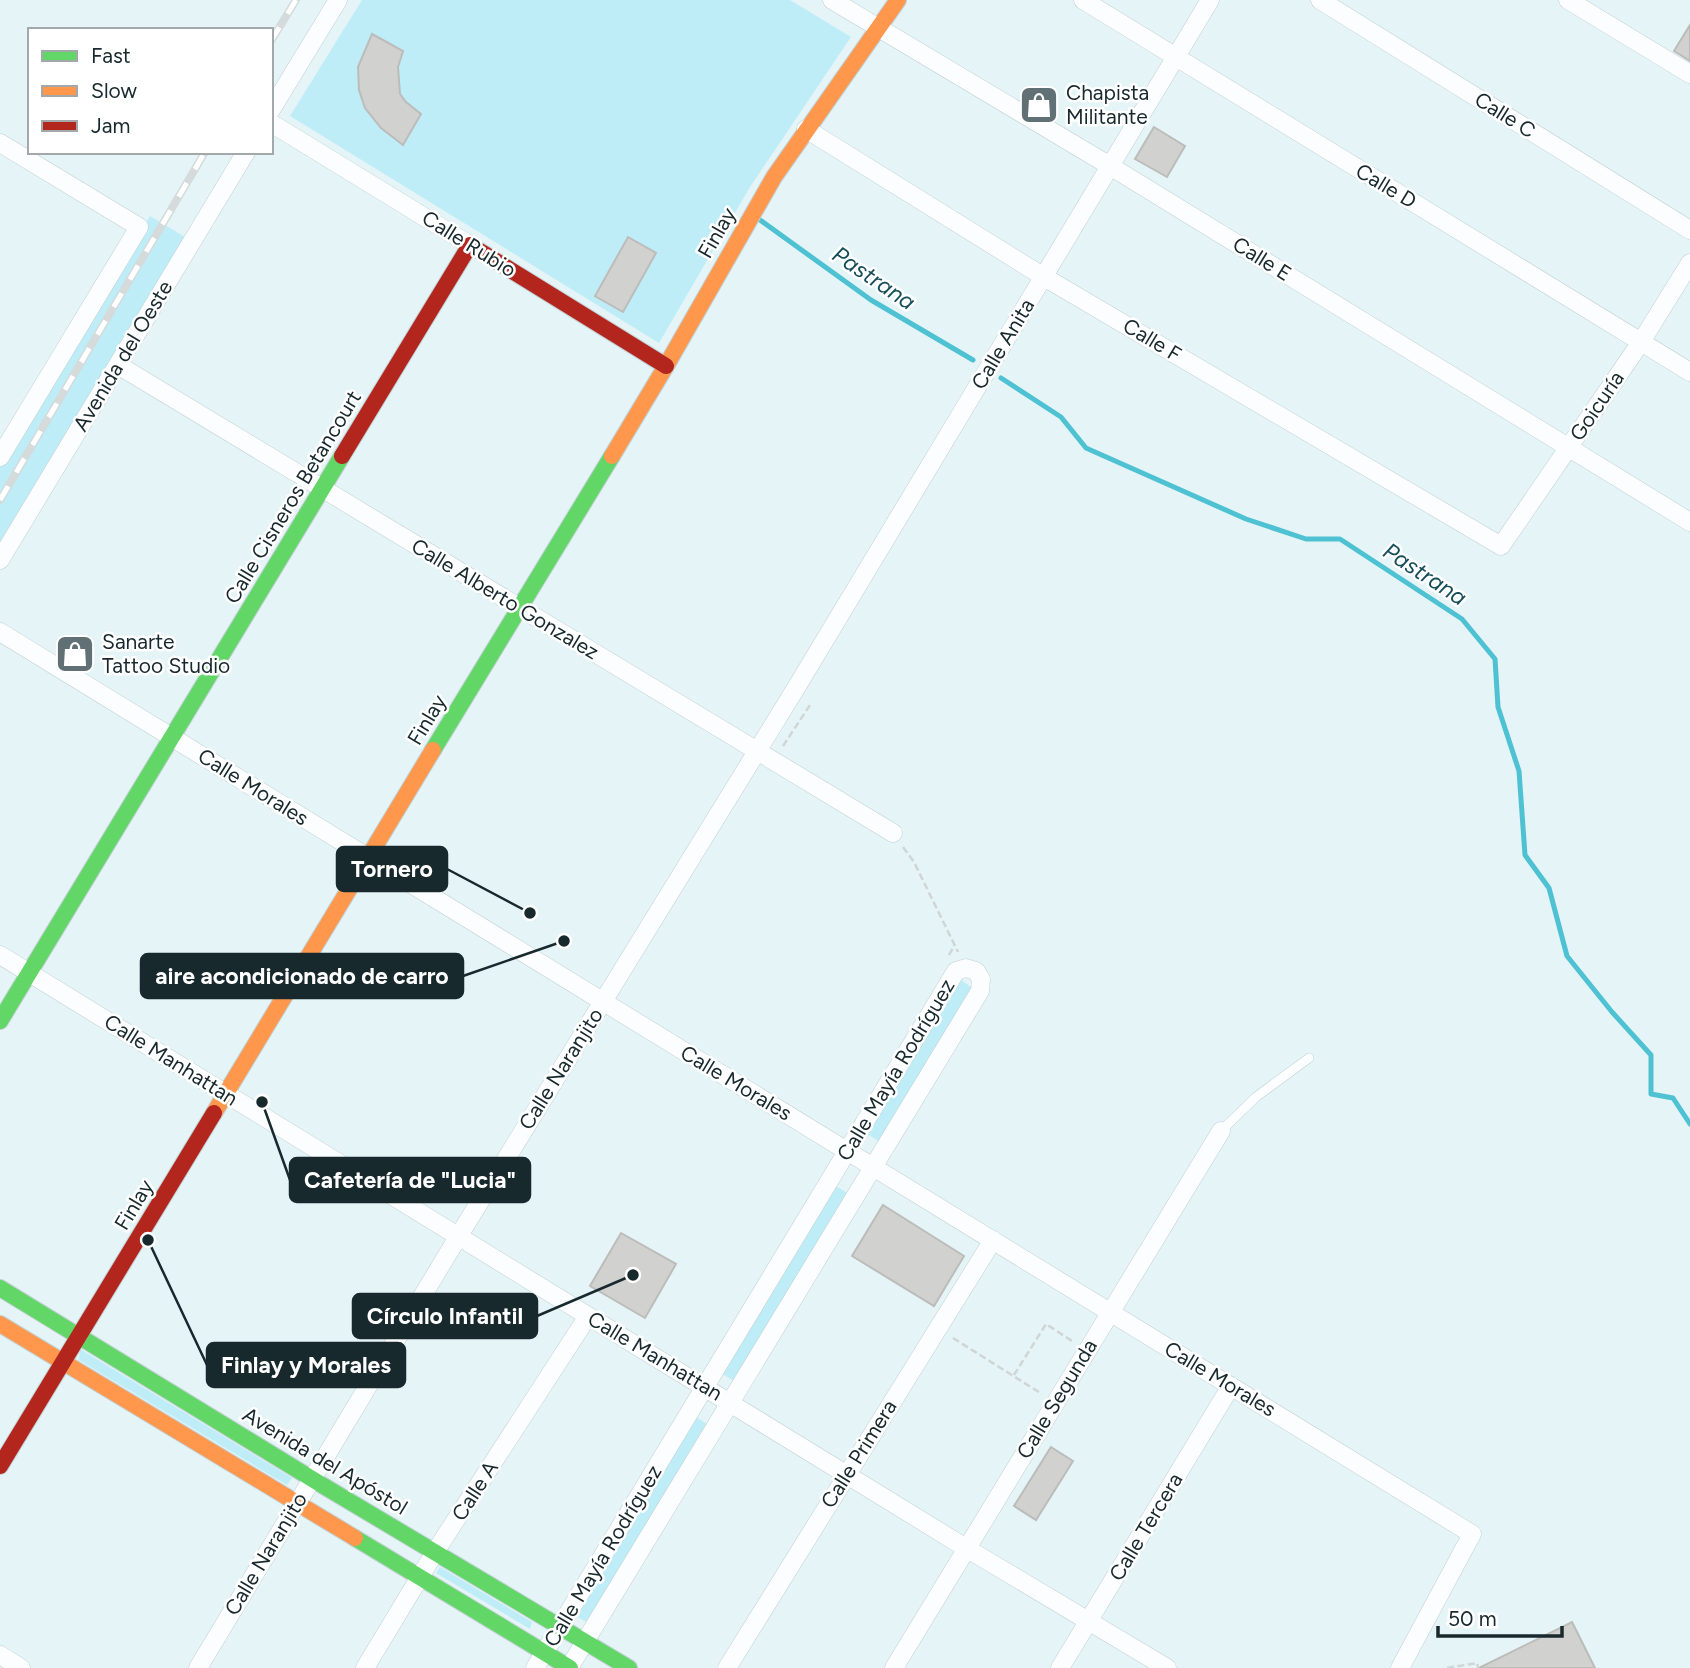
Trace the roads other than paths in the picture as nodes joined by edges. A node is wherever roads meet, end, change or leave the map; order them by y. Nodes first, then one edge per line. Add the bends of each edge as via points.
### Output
1 (338, 0) edge
2 (832, 0) edge
3 (898, 0) edge
4 (1083, 0) edge
5 (1210, 0) edge
6 (1320, 0) edge
7 (1568, 0) edge
8 (877, 29) junction
9 (1175, 56) junction
10 (1690, 74) edge
11 (273, 107) edge
12 (273, 124) edge
13 (806, 129) junction
14 (0, 143) edge
15 (245, 154) edge
16 (1110, 166) junction
17 (1690, 229) edge
18 (470, 246) junction
19 (1690, 263) edge
20 (1044, 277) junction
21 (1641, 342) junction
22 (118, 365) junction
23 (666, 366) junction
24 (1690, 372) edge
25 (1569, 448) junction
26 (0, 457) edge
27 (323, 489) junction
28 (1690, 522) edge
29 (1501, 546) joint
30 (0, 560) edge
31 (520, 608) junction
32 (0, 632) edge
33 (796, 688) joint
34 (172, 737) junction
35 (757, 751) junction
36 (893, 833) road end
37 (368, 858) junction
38 (0, 955) edge
39 (29, 973) junction
40 (603, 1001) junction
41 (0, 1021) edge
42 (1310, 1058) dead end
43 (225, 1094) junction
44 (1221, 1131) joint
45 (847, 1151) junction
46 (873, 1167) junction
47 (458, 1237) junction
48 (993, 1240) junction
49 (0, 1288) edge
50 (1110, 1312) junction
51 (588, 1316) junction
52 (0, 1324) edge
53 (79, 1335) junction
54 (63, 1362) junction
55 (1231, 1386) junction
56 (705, 1387) junction
57 (730, 1402) junction
58 (0, 1466) edge
59 (846, 1474) junction
60 (312, 1478) junction
61 (297, 1502) junction
62 (966, 1548) junction
63 (435, 1552) junction
64 (420, 1576) junction
65 (1088, 1622) junction
66 (560, 1626) junction
67 (585, 1641) junction
68 (545, 1652) junction
69 (0, 1655) edge
70 (21, 1668) edge
71 (198, 1668) edge
72 (365, 1668) edge
73 (535, 1668) edge
74 (569, 1668) edge
75 (629, 1668) edge
76 (727, 1668) edge
77 (894, 1668) edge
78 (1060, 1668) edge
79 (1167, 1668) edge
80 (1400, 1668) edge

1 - 11 street
2 - 8 street, Calle E
3 - 8 street, Finlay
4 - 9 street, Calle D
5 - 9 street, Calle Anita
6 - 17 street, Calle C
7 - 10 street
8 - 13 street, Finlay
8 - 16 street, Calle E
9 - 16 street, Calle Anita
9 - 21 street, Calle D
12 - 18 street, Calle Rubio
13 - 20 street, Calle F
13 - 23 street, Finlay
14 - 26 street via 139,227
15 - 22 street, Avenida del Oeste
16 - 20 street, Calle Anita
16 - 25 street, Calle E
18 - 23 street, Calle Rubio
18 - 27 street, Calle Cisneros Betancourt
19 - 21 street, Goicuría
20 - 29 street, Calle F
20 - 33 street, Calle Anita
21 - 24 street, Calle D
21 - 25 street, Goicuría
22 - 27 street, Calle Alberto Gonzalez
22 - 30 street, Avenida del Oeste
23 - 31 street, Finlay
25 - 28 street, Calle E
25 - 29 street, Goicuría
27 - 31 street, Calle Alberto Gonzalez
27 - 34 street, Calle Cisneros Betancourt
31 - 35 street, Calle Alberto Gonzalez
31 - 37 street, Finlay
32 - 34 street, Calle Morales
33 - 35 street, Calle Naranjito
34 - 37 street, Calle Morales
34 - 39 street, Calle Cisneros Betancourt
35 - 36 street, Calle Alberto Gonzalez
35 - 40 street, Calle Naranjito
37 - 40 street, Calle Morales
37 - 43 street, Finlay
38 - 39 street, Calle Manhattan
39 - 41 street, Calle Cisneros Betancourt
39 - 43 street, Calle Manhattan
40 - 45 street, Calle Morales
40 - 47 street, Calle Naranjito
42 - 44 lane via 1256,1097
43 - 47 street, Calle Manhattan
43 - 53 street, Finlay
44 - 50 street, Calle Segunda
45 - 46 street, Calle Morales
45 - 46 street, Calle Mayía Rodríguez via 956,971 976,971 980,991
45 - 56 street, Calle Mayía Rodríguez
46 - 48 street, Calle Morales
46 - 57 street, Calle Mayía Rodríguez
47 - 51 street, Calle Manhattan
47 - 60 street, Calle Naranjito
48 - 50 street, Calle Morales
48 - 59 street, Calle Primera
49 - 53 street, Avenida del Apóstol
50 - 55 street, Calle Morales
50 - 62 street, Calle Segunda
51 - 56 street, Calle Manhattan
51 - 63 street, Calle A
52 - 54 street
53 - 54 street, Finlay
53 - 60 street, Avenida del Apóstol
54 - 58 street, Finlay
54 - 61 street
55 - 65 street, Calle Tercera
55 - 80 street, Calle Morales via 1472,1534
56 - 57 street, Calle Manhattan
56 - 66 street, Calle Mayía Rodríguez
57 - 59 street, Calle Manhattan
57 - 67 street, Calle Mayía Rodríguez
59 - 62 street, Calle Manhattan
59 - 76 street, Calle Primera
60 - 61 street, Calle Naranjito
60 - 63 street, Avenida del Apóstol
61 - 64 street
61 - 71 street, Calle Naranjito
62 - 65 street, Calle Manhattan
62 - 77 street, Calle Segunda
63 - 64 street, Calle A
63 - 66 street, Avenida del Apóstol
64 - 68 street
64 - 72 street, Calle A
65 - 78 street, Calle Tercera
65 - 79 street, Calle Manhattan
66 - 67 street, Avenida del Apóstol
66 - 68 street, Calle Mayía Rodríguez
67 - 74 street, Calle Mayía Rodríguez
67 - 75 street, Avenida del Apóstol
68 - 73 street, Calle Mayía Rodríguez
68 - 74 street
69 - 70 street

